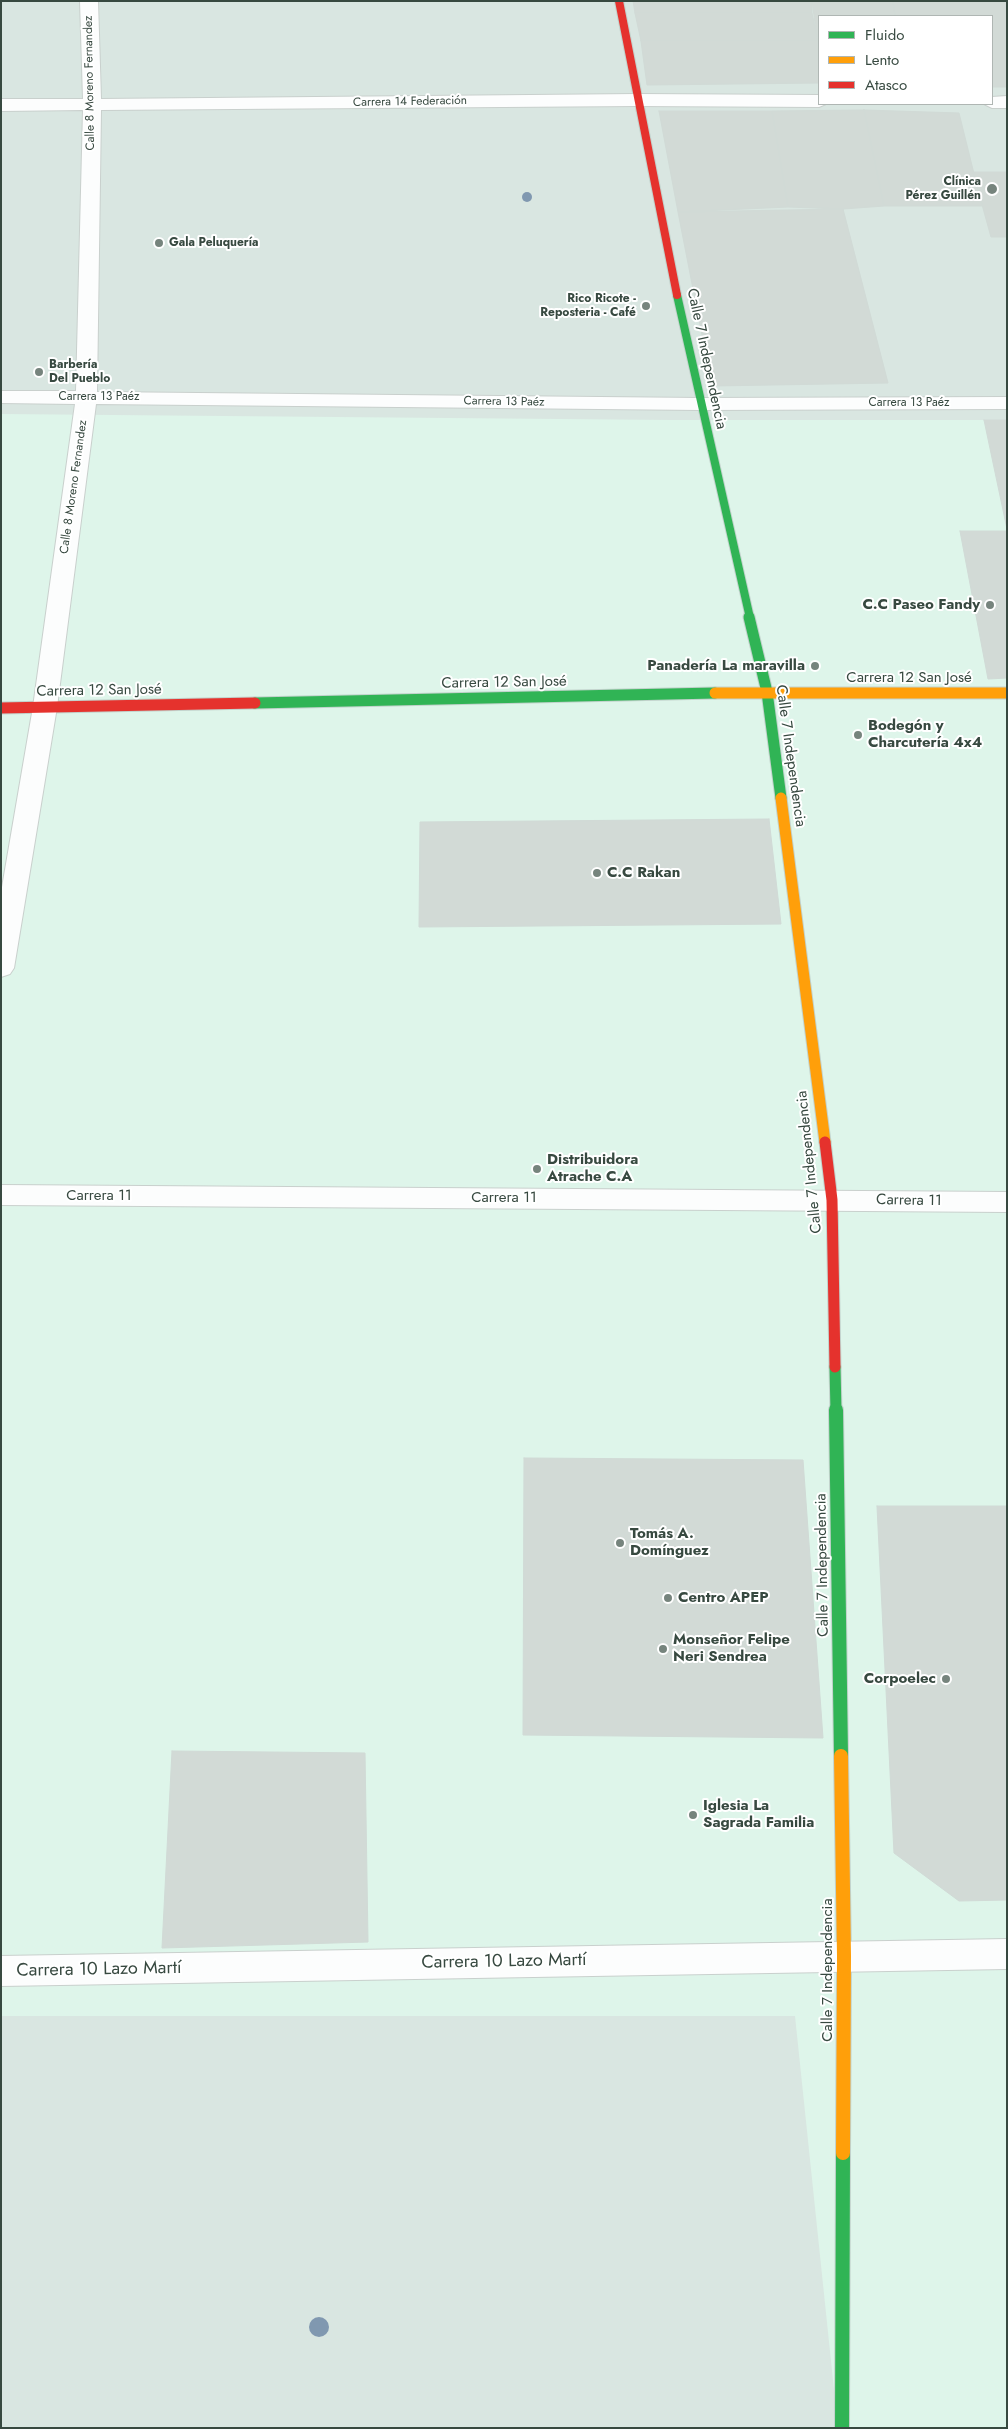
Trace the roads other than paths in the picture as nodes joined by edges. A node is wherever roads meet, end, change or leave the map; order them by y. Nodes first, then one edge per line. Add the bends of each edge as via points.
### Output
1 (89, 1) edge
2 (619, 1) edge
3 (637, 100) junction
4 (818, 101) edge
5 (993, 102) edge
6 (1007, 102) edge
7 (1, 105) edge
8 (92, 106) junction
9 (1, 397) edge
10 (86, 397) junction
11 (1007, 403) edge
12 (700, 404) junction
13 (767, 692) junction
14 (1007, 694) edge
15 (45, 707) junction
16 (1, 708) edge
17 (1, 968) edge
18 (1, 1195) edge
19 (832, 1200) junction
20 (1007, 1202) edge
21 (1007, 1954) edge
22 (844, 1956) junction
23 (1, 1972) edge
24 (842, 2428) edge

1 - 8 street, Calle 8 Moreno Fernandez
2 - 3 street, Calle 7 Independencia
3 - 4 street, Carrera 14 Federación
3 - 8 street, Carrera 14 Federación
3 - 12 street, Calle 7 Independencia
5 - 6 street
7 - 8 street, Carrera 14 Federación
8 - 10 street, Calle 8 Moreno Fernandez
9 - 10 street, Carrera 13 Paéz
10 - 12 street, Carrera 13 Paéz
10 - 15 street, Calle 8 Moreno Fernandez
11 - 12 street, Carrera 13 Paéz
12 - 13 street, Calle 7 Independencia
13 - 14 street, Carrera 12 San José
13 - 15 street, Carrera 12 San José
13 - 19 street, Calle 7 Independencia
15 - 16 street, Carrera 12 San José
15 - 17 street, Calle 8 Moreno Fernandez
18 - 19 street, Carrera 11
19 - 20 street, Carrera 11
19 - 22 street, Calle 7 Independencia
21 - 22 street, Carrera 10 Lazo Martí
22 - 23 street, Carrera 10 Lazo Martí
22 - 24 street, Calle 7 Independencia

